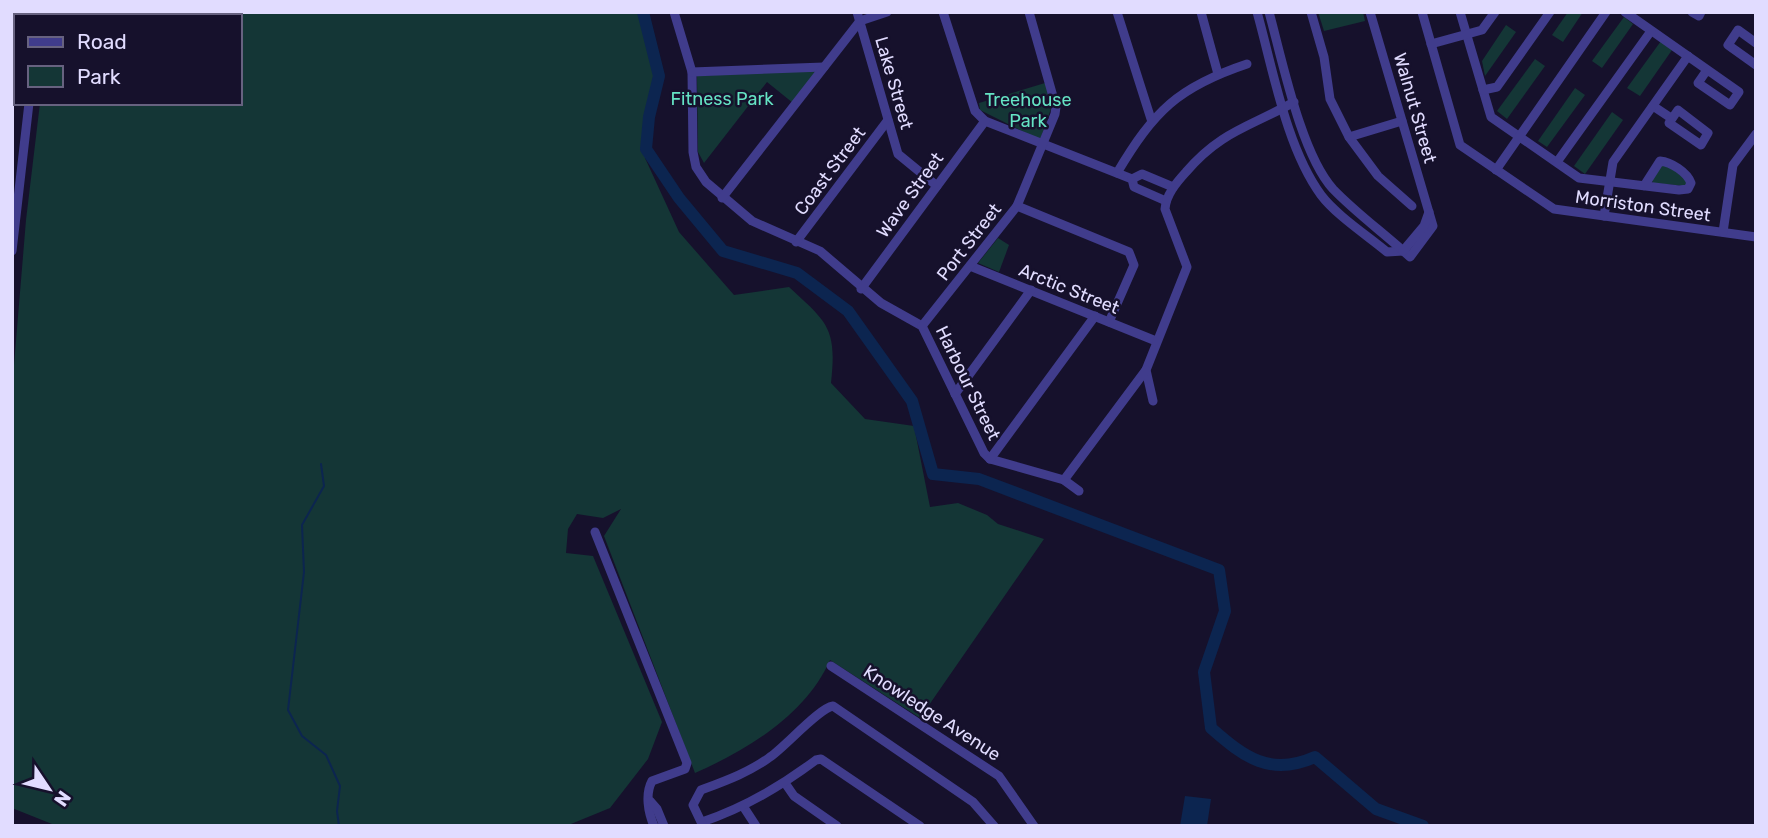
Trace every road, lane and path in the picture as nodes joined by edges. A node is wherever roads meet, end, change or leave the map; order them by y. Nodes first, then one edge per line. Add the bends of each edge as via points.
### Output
1 (13, 12) edge
2 (674, 12) edge
3 (887, 12) edge
4 (943, 12) edge
5 (1029, 12) edge
6 (1116, 12) edge
7 (1201, 12) edge
8 (1257, 12) edge
9 (1269, 12) edge
10 (1311, 12) edge
11 (1370, 12) edge
12 (1422, 12) edge
13 (1460, 12) edge
14 (1495, 12) edge
15 (1550, 12) edge
16 (1606, 12) edge
17 (1625, 12) edge
18 (1692, 12) edge
19 (1702, 12) edge
20 (858, 17) edge
21 (12, 20) edge
22 (1651, 31) junction
23 (1467, 36) junction
24 (1756, 43) edge
25 (1431, 44) junction
26 (1688, 56) junction
27 (1247, 64) dead end
28 (1756, 65) edge
29 (824, 66) junction
30 (1707, 69) junction
31 (692, 72) junction
32 (1218, 74) junction
33 (1483, 90) junction
34 (1294, 102) junction
35 (29, 105) edge
36 (1653, 106) junction
37 (1284, 108) junction
38 (1671, 118) dead end
39 (1151, 119) junction
40 (888, 120) junction
41 (985, 121) junction
42 (1402, 121) junction
43 (1756, 134) edge
44 (1349, 136) junction
45 (1520, 136) junction
46 (1043, 144) junction
47 (1752, 145) edge
48 (1557, 162) junction
49 (1496, 170) junction
50 (1116, 173) junction
51 (1132, 179) junction
52 (1610, 182) junction
53 (937, 186) junction
54 (1644, 186) junction
55 (1173, 187) junction
56 (722, 198) junction
57 (1166, 201) junction
58 (1017, 206) junction
59 (1412, 206) dead end
60 (1604, 216) junction
61 (1723, 232) junction
62 (1756, 237) edge
63 (796, 242) junction
64 (12, 251) edge
65 (1406, 254) junction
66 (970, 265) junction
67 (861, 289) junction
68 (1031, 290) junction
69 (1095, 316) junction
70 (1109, 322) junction
71 (922, 326) junction
72 (1156, 341) junction
73 (1146, 370) junction
74 (955, 394) junction
75 (1153, 401) dead end
76 (990, 459) junction
77 (1064, 480) junction
78 (1079, 491) dead end
79 (595, 532) dead end
80 (831, 666) dead end
81 (785, 783) junction
82 (650, 801) junction
83 (743, 807) junction
84 (702, 824) edge
85 (654, 826) edge
86 (664, 826) edge
87 (756, 826) edge
88 (837, 826) edge
89 (920, 826) edge
90 (994, 826) edge
91 (1034, 826) edge

1 - 21 street
2 - 31 street, Harbour Street
3 - 20 street
4 - 41 street via 975,111
5 - 46 street, Port Street via 1056,107
6 - 39 street
7 - 32 street
8 - 37 street
9 - 34 street
10 - 44 street via 1330,99
11 - 42 street, Walnut Street
12 - 25 street, Morriston Street
13 - 23 street
14 - 23 street via 1482,30
15 - 33 street via 1497,87
16 - 45 street
17 - 22 street
18 - 19 street via 1699,16
20 - 29 street
20 - 40 street, Lake Street
22 - 26 street
22 - 48 street
23 - 25 street
23 - 33 street
24 - 28 street via 1738,30 1728,45
25 - 49 street, Morriston Street via 1460,145
26 - 30 street
26 - 36 street
27 - 32 street
29 - 31 street
29 - 56 street
30 - 30 street via 1698,83 1731,104 1739,92
31 - 56 street, Harbour Street via 696,167
32 - 39 street
33 - 45 street via 1491,117
34 - 37 street
34 - 65 street via 1332,187
35 - 64 street
36 - 38 street
36 - 52 street via 1613,162
37 - 55 street via 1218,139
37 - 65 street via 1303,162 1322,197 1387,252
39 - 50 street
40 - 53 street, Lake Street via 898,154
40 - 63 street, Coast Street
41 - 46 street
41 - 53 street, Wave Street
42 - 44 street
42 - 65 street, Walnut Street via 1433,226
43 - 47 street
44 - 59 street via 1378,176
45 - 48 street
45 - 49 street
46 - 50 street
46 - 58 street, Port Street
47 - 61 street via 1733,165
48 - 52 street via 1580,178
49 - 60 street, Morriston Street via 1554,209
50 - 51 street
51 - 55 street via 1142,174
51 - 57 street via 1135,187
52 - 54 street
52 - 60 street
53 - 67 street, Wave Street
54 - 54 street via 1685,191 1691,183 1687,175 1660,161
55 - 57 street
56 - 63 street, Harbour Street via 752,221
57 - 72 street via 1187,267
58 - 66 street, Port Street
58 - 70 street via 1129,252 1135,265
60 - 61 street, Morriston Street
61 - 62 street, Morriston Street
63 - 67 street, Harbour Street via 820,251
66 - 68 street, Arctic Street
66 - 71 street, Port Street
67 - 71 street, Harbour Street
68 - 69 street, Arctic Street
68 - 74 street
69 - 70 street, Arctic Street
69 - 76 street
70 - 72 street, Arctic Street
71 - 74 street, Harbour Street
72 - 73 street
73 - 75 street
73 - 77 street
74 - 76 street, Harbour Street
76 - 77 street, Harbour Street
77 - 78 street, Harbour Street
79 - 82 street via 687,763 685,769 652,781 647,791
80 - 91 street, Knowledge Avenue via 999,776
81 - 83 street
81 - 88 street via 794,796
81 - 89 street via 821,759
82 - 85 street
82 - 86 street
83 - 84 street
83 - 87 street
84 - 90 street via 693,805 701,790 768,759 824,707 833,706 972,802

